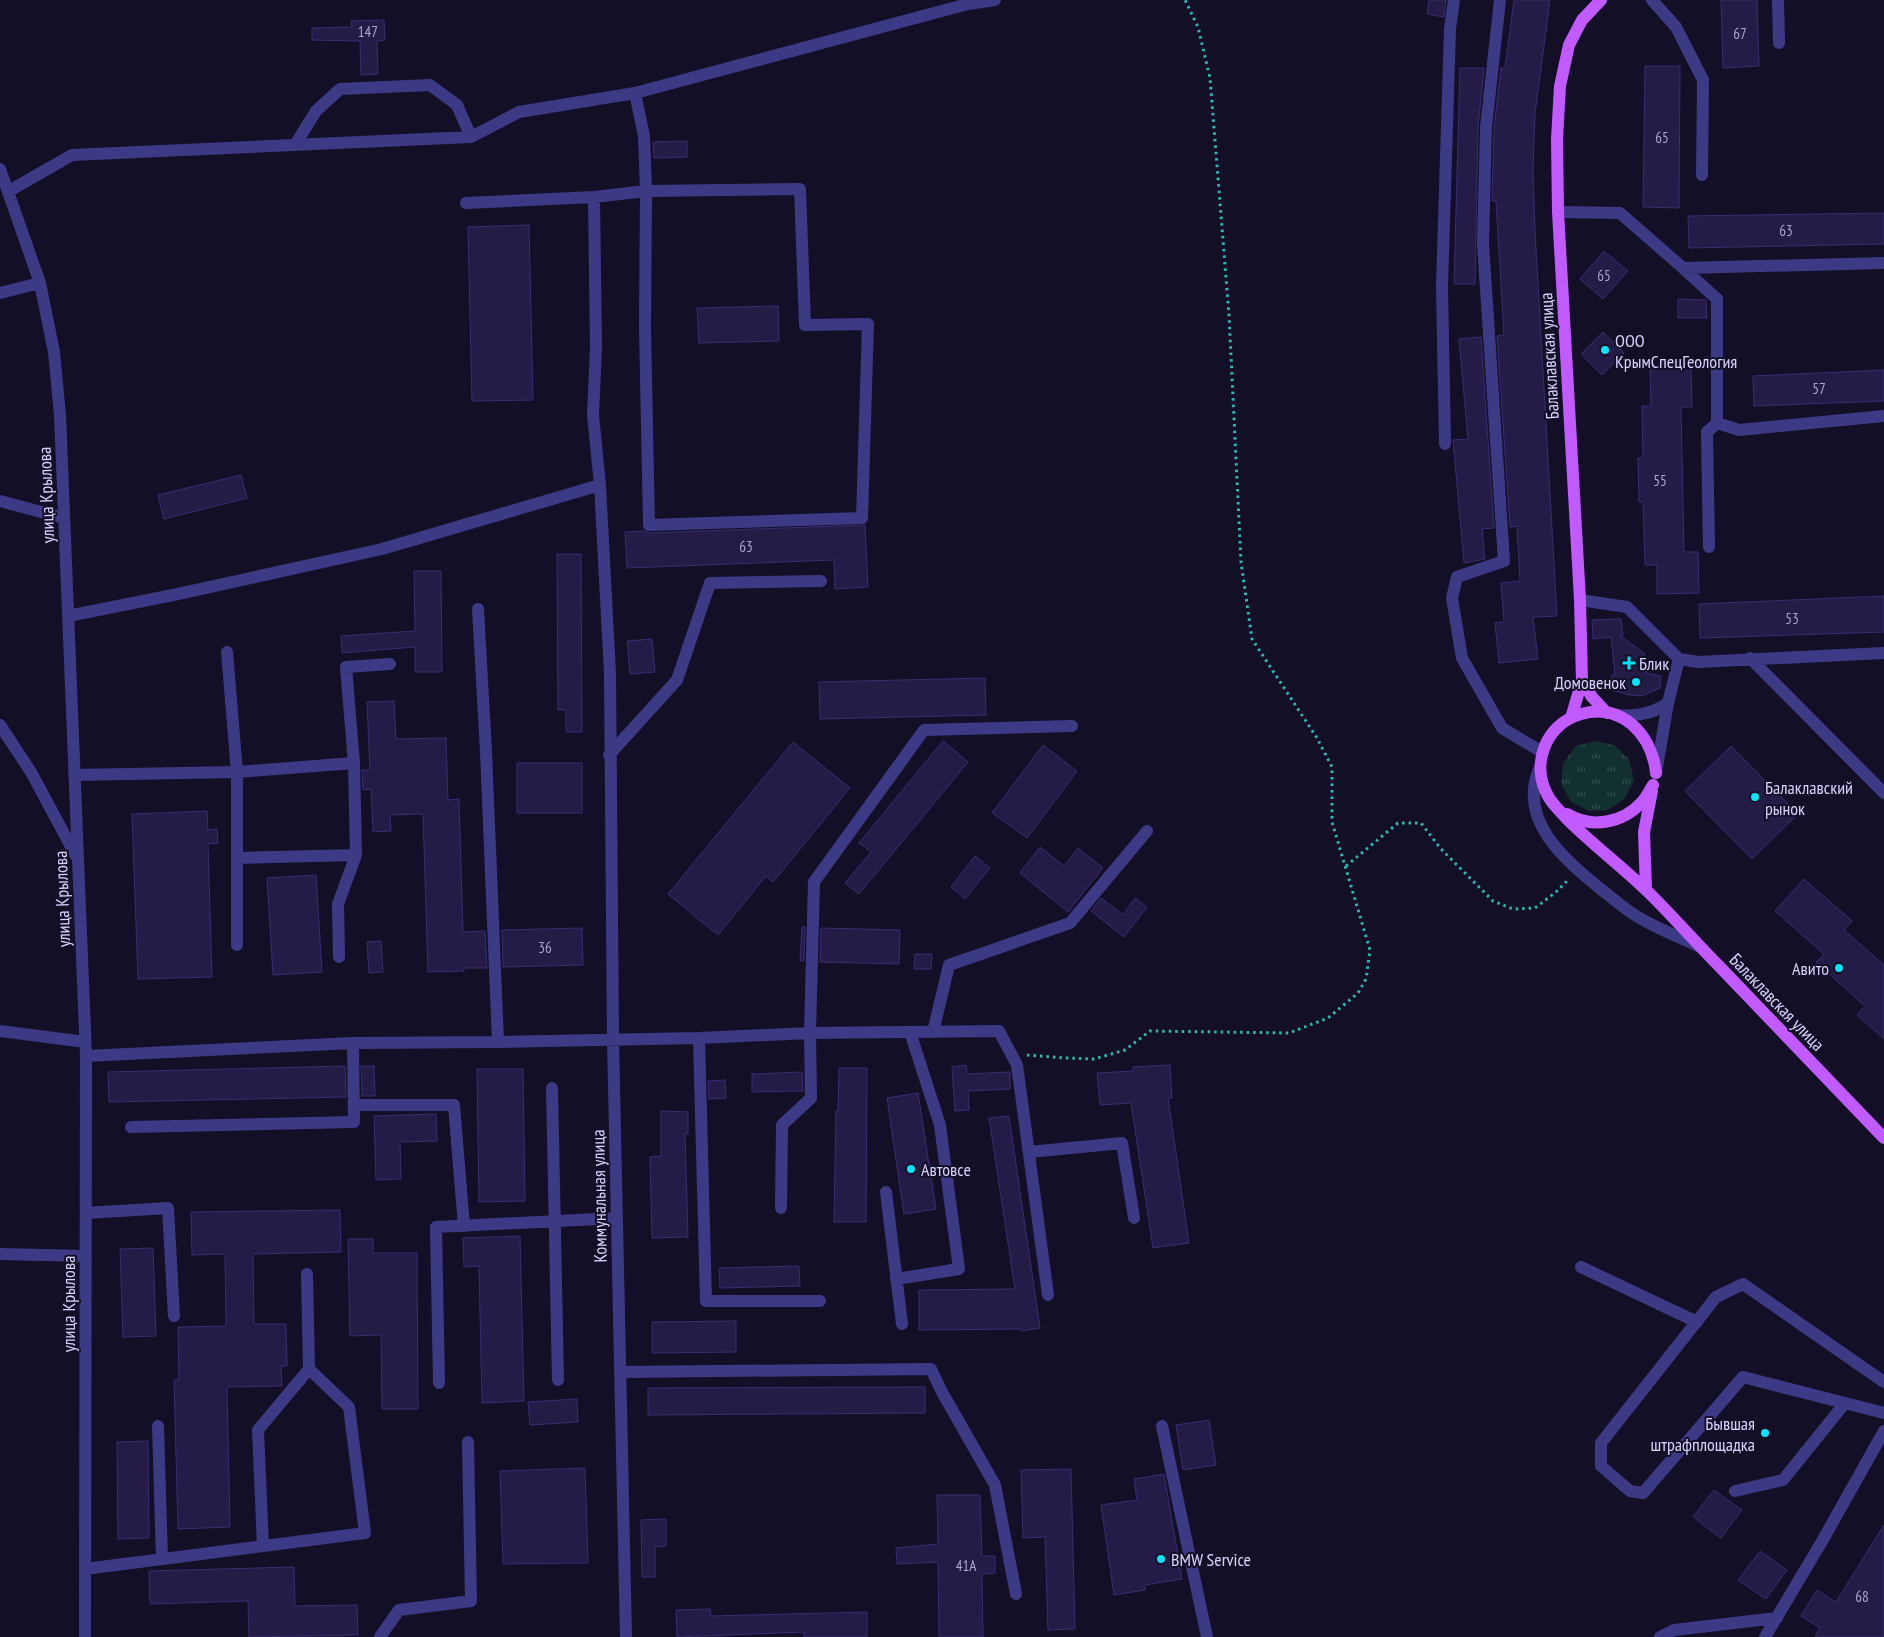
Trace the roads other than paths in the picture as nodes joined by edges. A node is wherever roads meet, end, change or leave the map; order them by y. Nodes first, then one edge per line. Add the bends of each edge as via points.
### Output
1 (995, 0) edge
2 (1454, 0) edge
3 (1500, 0) edge
4 (1652, 0) edge
5 (1778, 0) edge
6 (1597, 2) edge
7 (1779, 43) dead end
8 (634, 93) junction
9 (471, 137) junction
10 (295, 145) junction
11 (0, 169) edge
12 (1702, 175) dead end
13 (9, 191) junction
14 (646, 191) junction
15 (594, 197) junction
16 (466, 203) dead end
17 (1558, 212) junction
18 (1884, 262) edge
19 (1683, 268) junction
20 (40, 283) junction
21 (0, 293) edge
22 (1884, 416) edge
23 (1717, 422) junction
24 (1444, 444) dead end
25 (600, 485) junction
26 (0, 501) edge
27 (64, 518) junction
28 (1709, 548) dead end
29 (822, 581) dead end
30 (1580, 600) junction
31 (478, 609) dead end
32 (68, 616) junction
33 (227, 652) dead end
34 (1884, 653) edge
35 (1750, 658) junction
36 (1679, 659) junction
37 (390, 664) dead end
38 (1582, 681) junction
39 (1668, 703) junction
40 (1611, 714) junction
41 (1571, 718) junction
42 (1072, 726) dead end
43 (2, 730) edge
44 (1542, 752) junction
45 (609, 755) junction
46 (354, 762) junction
47 (1540, 767) junction
48 (237, 772) junction
49 (74, 775) junction
50 (1654, 779) junction
51 (1884, 793) edge
52 (1558, 809) junction
53 (1147, 831) dead end
54 (356, 856) junction
55 (237, 858) junction
56 (78, 860) junction
57 (1646, 890) junction
58 (237, 945) dead end
59 (1700, 947) junction
60 (339, 957) dead end
61 (0, 1031) edge
62 (910, 1032) junction
63 (933, 1032) junction
64 (810, 1033) junction
65 (699, 1038) junction
66 (613, 1040) junction
67 (85, 1042) junction
68 (498, 1042) junction
69 (353, 1043) junction
70 (86, 1056) junction
71 (552, 1088) dead end
72 (354, 1105) junction
73 (131, 1127) dead end
74 (1884, 1138) edge
75 (1029, 1152) junction
76 (886, 1192) dead end
77 (781, 1208) dead end
78 (86, 1212) junction
79 (617, 1218) junction
80 (1134, 1218) dead end
81 (554, 1221) junction
82 (464, 1226) junction
83 (0, 1254) edge
84 (86, 1256) junction
85 (1581, 1267) dead end
86 (307, 1274) dead end
87 (896, 1279) junction
88 (1048, 1295) dead end
89 (820, 1301) dead end
90 (174, 1316) dead end
91 (1696, 1322) junction
92 (902, 1324) dead end
93 (309, 1369) junction
94 (620, 1372) junction
95 (558, 1380) dead end
96 (1884, 1382) edge
97 (440, 1383) dead end
98 (1844, 1403) junction
99 (1884, 1413) edge
100 (158, 1426) dead end
101 (1162, 1426) dead end
102 (1884, 1431) edge
103 (468, 1442) dead end
104 (1735, 1491) dead end
105 (264, 1546) junction
106 (162, 1559) junction
107 (85, 1569) junction
108 (1016, 1594) dead end
109 (1777, 1618) junction
110 (86, 1637) edge
111 (380, 1637) edge
112 (626, 1637) edge
113 (1207, 1637) edge
114 (1660, 1637) edge
115 (1765, 1637) edge

1 - 8 street via 950,9
2 - 24 street via 1450,29 1442,286
3 - 44 street via 1486,127 1484,244 1504,561 1457,577 1452,598 1462,658 1502,728
4 - 12 street via 1676,27 1703,80
5 - 7 street
6 - 17 main road, Балаклавская улица via 1568,45 1560,86 1556,139
8 - 9 street via 519,112
8 - 14 street via 644,136
9 - 10 street
9 - 10 street via 457,105 430,84 340,88 316,111
10 - 13 street via 72,155
11 - 13 street, улица Крылова
13 - 20 street, улица Крылова
14 - 14 street via 649,525 862,518 868,324 805,325 800,189
14 - 15 street
15 - 16 street
15 - 25 street, Коммунальная улица via 596,348 593,416
17 - 19 street via 1620,213
17 - 30 main road, Балаклавская улица
18 - 19 street
19 - 23 street via 1717,299
20 - 21 street
20 - 27 street, улица Крылова via 55,361
22 - 23 street via 1739,430
23 - 28 street via 1707,432
25 - 32 street via 382,549
25 - 45 street, Коммунальная улица via 610,672
26 - 27 street
27 - 32 street, улица Крылова
29 - 45 street via 710,583 678,678
30 - 36 street via 1627,607
30 - 38 main road, Балаклавская улица
31 - 68 street
32 - 49 street, улица Крылова
33 - 48 street
34 - 35 street
35 - 36 street via 1698,662
35 - 51 street
36 - 39 street
37 - 46 street via 346,667
38 - 40 main road via 1592,697
38 - 41 main road, Балаклавская улица
39 - 40 street via 1656,712 1643,715
39 - 50 street
40 - 41 main road, Балаклавская улица via 1593,712
40 - 50 main road via 1627,720 1645,738 1651,748
41 - 44 main road, Балаклавская улица via 1553,732
42 - 64 street via 924,730 814,882
43 - 56 street via 31,772
44 - 47 main road, Балаклавская улица
45 - 66 street, Коммунальная улица
46 - 48 street
46 - 54 street
47 - 52 main road, Балаклавская улица via 1548,797
47 - 59 street via 1534,780 1536,813 1556,848 1576,870 1623,908
48 - 49 street
48 - 55 street
49 - 56 street, улица Крылова
50 - 52 main road via 1643,801 1629,814 1612,821 1593,823 1574,819
50 - 57 main road via 1644,832
52 - 57 main road, Балаклавская улица
53 - 63 street via 1070,923 949,965
54 - 55 street
54 - 60 street via 338,904
55 - 58 street
56 - 67 street, улица Крылова
57 - 59 main road, Балаклавская улица
59 - 74 main road, Балаклавская улица
61 - 67 street
62 - 63 street
62 - 64 street
62 - 87 street via 940,1125 959,1269
63 - 75 street via 999,1031 1017,1064
64 - 65 street
64 - 77 street via 810,1098 782,1125
65 - 66 street
65 - 89 street via 706,1301
66 - 68 street
66 - 79 street, Коммунальная улица
67 - 70 street, улица Крылова
68 - 69 street
69 - 70 street
69 - 72 street
70 - 78 street, улица Крылова
71 - 81 street
72 - 73 street via 354,1122
72 - 82 street via 454,1105
75 - 80 street via 1122,1143
75 - 88 street
76 - 87 street
78 - 84 street, улица Крылова
78 - 90 street via 168,1208
79 - 81 street
79 - 94 street, Коммунальная улица
81 - 82 street
81 - 95 street
82 - 97 street via 436,1227
83 - 84 street
84 - 107 street, улица Крылова
85 - 91 street
86 - 93 street
87 - 92 street
91 - 96 street via 1716,1297 1743,1284
91 - 98 street via 1602,1443 1601,1466 1630,1491 1644,1493 1743,1376
93 - 105 street via 258,1430
93 - 105 street via 349,1407 365,1533
94 - 108 street via 931,1369 995,1485
94 - 112 street, Коммунальная улица
98 - 99 street
98 - 104 street via 1783,1480
100 - 106 street
101 - 113 street
102 - 109 street
103 - 111 street via 471,1602 399,1610
105 - 106 street
106 - 107 street
107 - 110 street, улица Крылова
109 - 114 street via 1674,1630
109 - 115 street

